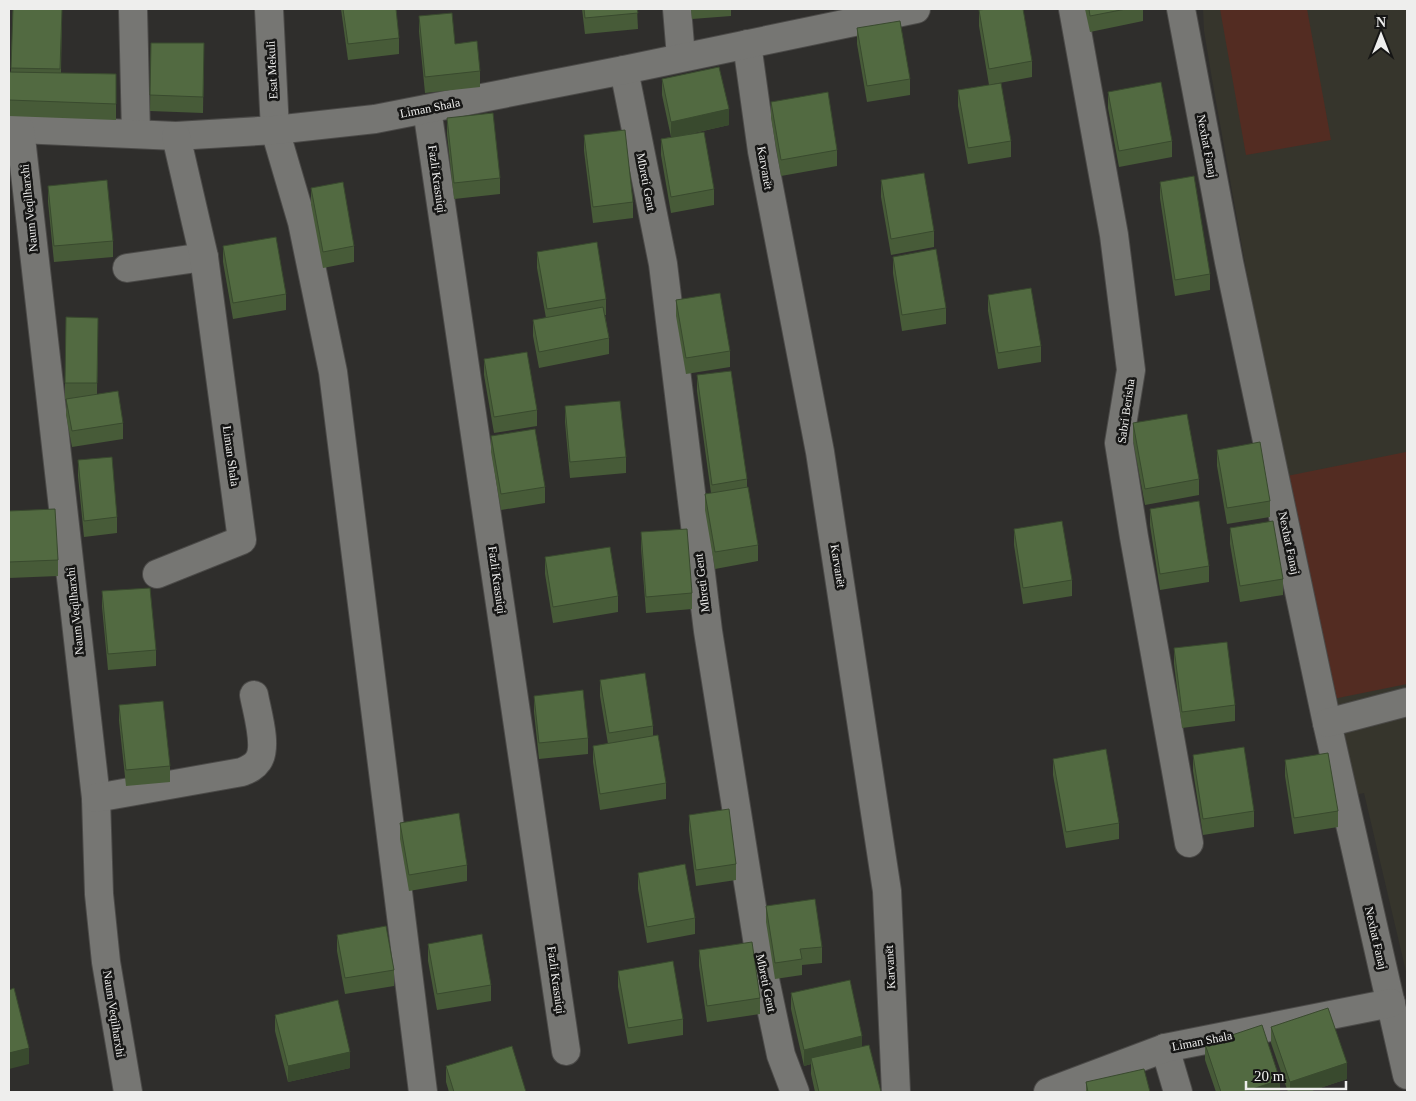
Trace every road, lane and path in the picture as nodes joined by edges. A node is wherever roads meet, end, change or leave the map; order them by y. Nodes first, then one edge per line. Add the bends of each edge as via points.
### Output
1 (133, 9) edge
2 (269, 9) edge
3 (677, 9) edge
4 (916, 9) edge
5 (1073, 9) edge
6 (1181, 9) edge
7 (748, 44) junction
8 (681, 57) junction
9 (624, 70) junction
10 (427, 109) junction
11 (15, 128) edge
12 (275, 130) junction
13 (136, 134) junction
14 (176, 136) junction
15 (204, 257) junction
16 (127, 268) dead end
17 (157, 574) dead end
18 (254, 695) dead end
19 (1407, 702) edge
20 (1327, 723) junction
21 (96, 798) junction
22 (1189, 843) dead end
23 (1391, 1003) junction
24 (1165, 1048) junction
25 (566, 1051) dead end
26 (1407, 1075) edge
27 (128, 1092) edge
28 (424, 1092) edge
29 (795, 1092) edge
30 (896, 1092) edge
31 (1048, 1092) edge
32 (1178, 1092) edge

1 - 13 street
2 - 12 street, Esat Mekuli
3 - 8 street
4 - 7 street, Liman Shala
5 - 22 street, Sabri Berisha via 1114,235 1132,370 1119,443
6 - 20 street, Nexhat Fanaj via 1230,262
7 - 8 street, Liman Shala
7 - 30 street, Karvanët via 762,151 820,452 887,891
8 - 9 street, Liman Shala
9 - 10 street, Liman Shala
9 - 29 street, Mbreti Gent via 663,264 708,631 759,951 781,1055
10 - 12 street, Liman Shala via 375,119
10 - 25 street, Fazli Krasniqi
11 - 13 street, Liman Shala
11 - 21 street, Naum Veqilharxhi
12 - 14 street, Liman Shala
12 - 28 street, Esat Mekuli via 302,222 333,372
13 - 14 street, Liman Shala
14 - 15 street, Liman Shala
15 - 16 street
15 - 17 street, Liman Shala via 242,540
18 - 21 street via 262,752 251,768
19 - 20 street
20 - 23 street, Nexhat Fanaj
21 - 27 street, Naum Veqilharxhi via 99,894 106,962
23 - 24 street, Liman Shala
23 - 26 street, Nexhat Fanaj
24 - 31 street, Liman Shala
24 - 32 street

